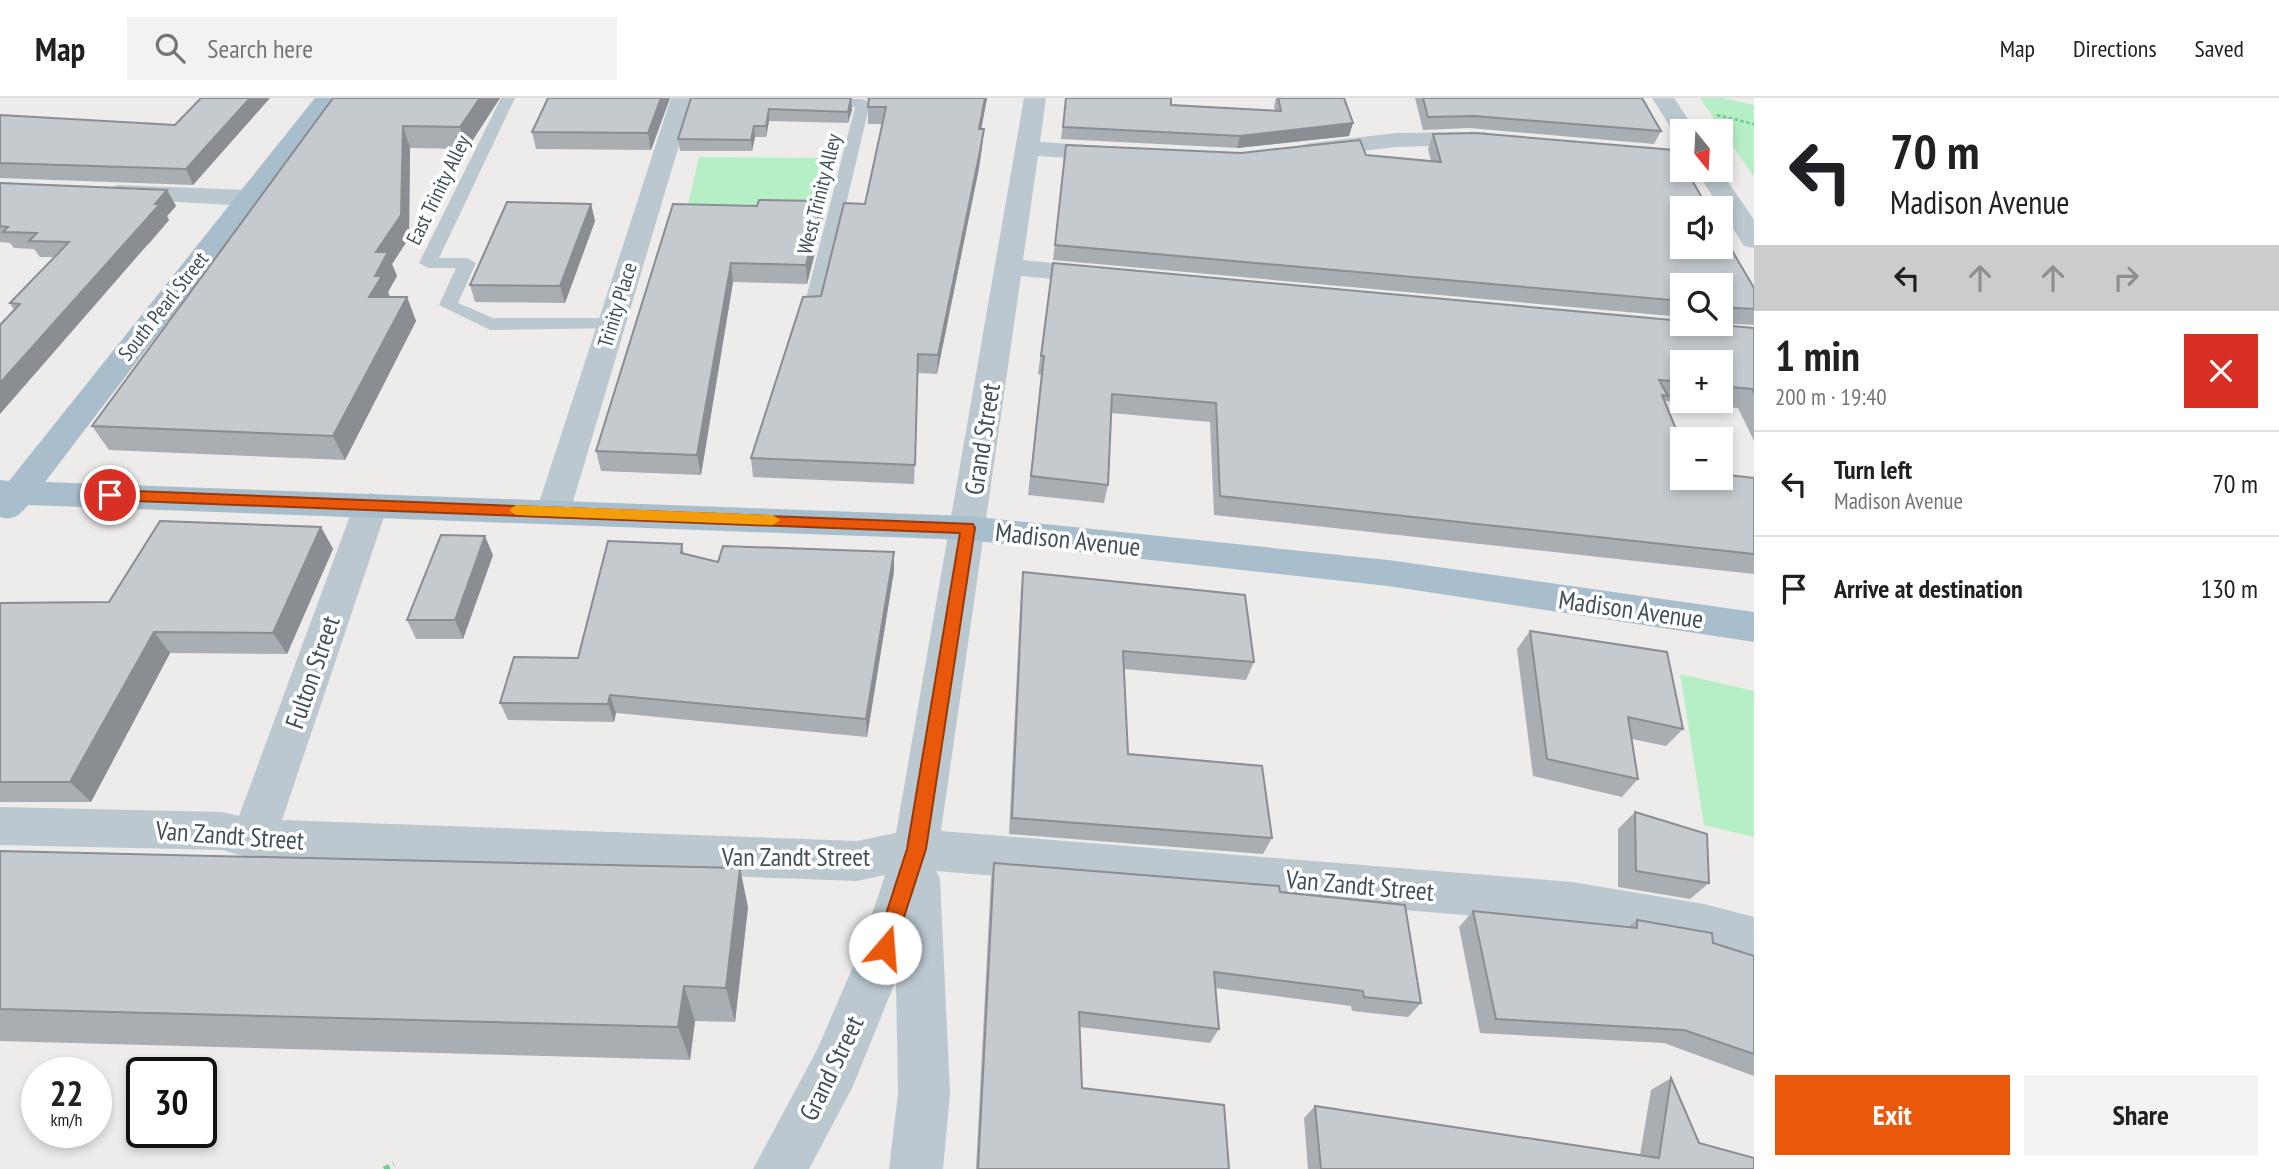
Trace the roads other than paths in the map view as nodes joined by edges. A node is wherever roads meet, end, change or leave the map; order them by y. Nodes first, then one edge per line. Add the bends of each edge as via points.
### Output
1 (327, 98) edge
2 (508, 98) edge
3 (1035, 98) edge
4 (1663, 98) edge
5 (685, 100) edge
6 (798, 102) edge
7 (1676, 119) edge
8 (1511, 141) edge
9 (1028, 149) junction
10 (1286, 153) edge
11 (1136, 155) edge
12 (1716, 182) edge
13 (98, 192) edge
14 (248, 198) junction
15 (1754, 240) edge
16 (1009, 267) junction
17 (1133, 279) edge
18 (812, 310) edge
19 (611, 324) junction
20 (6, 500) edge
21 (371, 505) junction
22 (553, 512) junction
23 (968, 528) junction
24 (1754, 627) edge
25 (0, 826) edge
26 (253, 839) junction
27 (916, 849) junction
28 (1754, 939) edge
29 (780, 1169) edge
30 (916, 1169) edge

1 - 14 main road, South Pearl Street
2 - 19 lane, East Trinity Alley via 428,263 467,263 448,305 490,324
3 - 9 street, Grand Street
4 - 7 street
5 - 19 street, Trinity Place
6 - 18 lane, West Trinity Alley via 863,103
8 - 10 street via 1396,140
9 - 11 street
9 - 16 street, Grand Street
12 - 15 street
13 - 14 street
14 - 20 main road, South Pearl Street
16 - 17 street
16 - 23 street, Grand Street
19 - 22 street, Trinity Place
20 - 21 main road, Madison Avenue
21 - 22 main road, Madison Avenue
21 - 26 street, Fulton Street
22 - 23 main road, Madison Avenue
23 - 24 main road, Madison Avenue via 1388,573
23 - 27 street, Grand Street
25 - 26 street, Van Zandt Street via 222,831
26 - 27 street, Van Zandt Street via 857,861
27 - 28 street, Van Zandt Street via 1572,903
27 - 29 street, Grand Street via 885,948 835,1068
27 - 30 street via 924,1094

